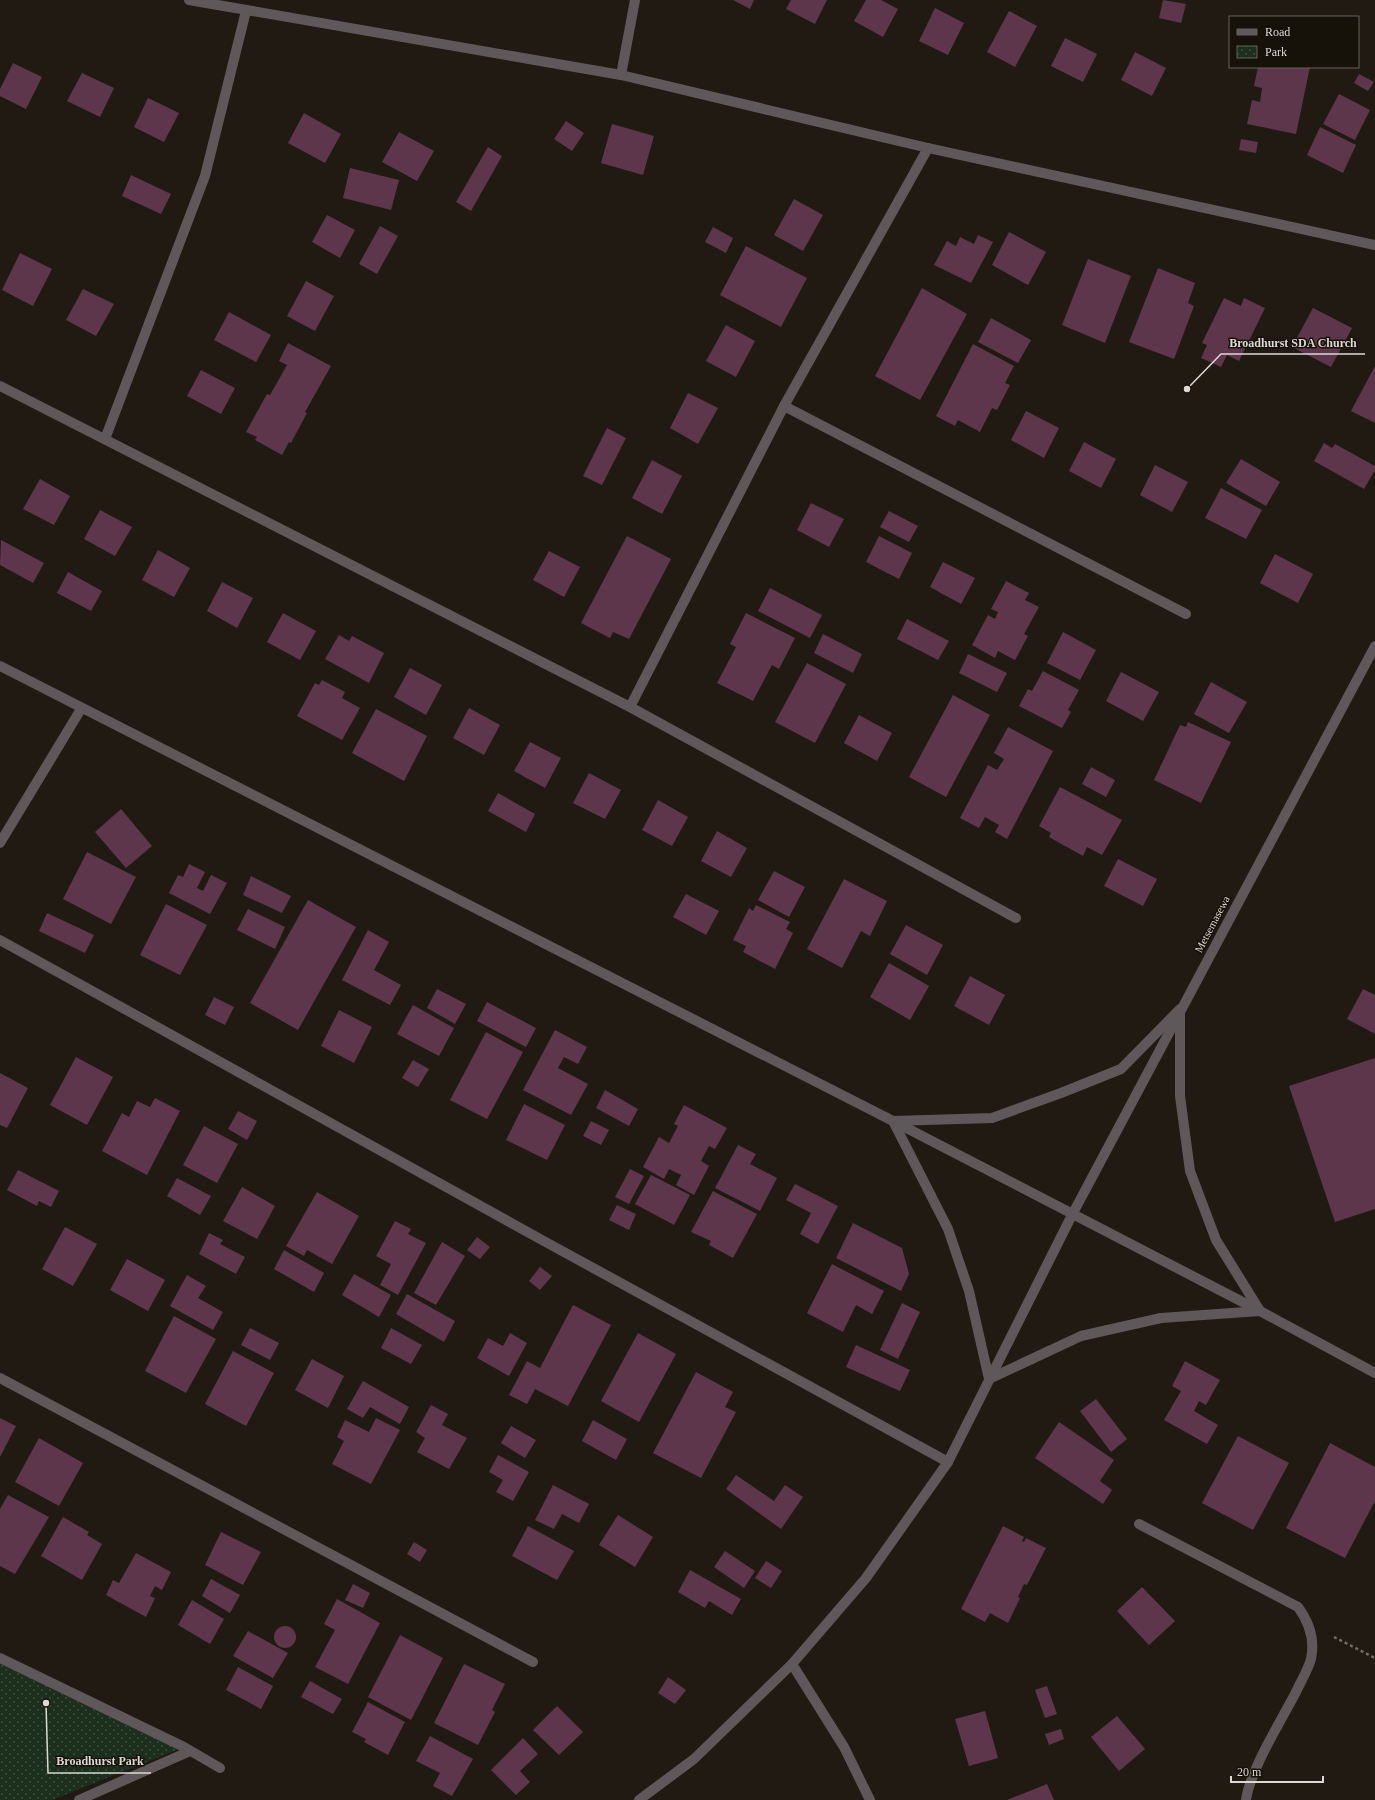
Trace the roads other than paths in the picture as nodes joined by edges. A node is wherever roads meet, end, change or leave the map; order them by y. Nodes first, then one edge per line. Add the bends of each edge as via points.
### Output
1 (189, 0) edge
2 (635, 0) edge
3 (246, 11) junction
4 (621, 75) junction
5 (928, 148) junction
6 (1375, 245) edge
7 (0, 386) edge
8 (784, 406) junction
9 (105, 440) junction
10 (1186, 614) dead end
11 (1375, 646) edge
12 (0, 666) edge
13 (630, 707) junction
14 (81, 709) junction
15 (0, 843) edge
16 (1016, 918) dead end
17 (0, 940) edge
18 (1180, 1009) junction
19 (893, 1121) junction
20 (1072, 1215) junction
21 (1260, 1311) junction
22 (1375, 1373) edge
23 (0, 1378) edge
24 (989, 1379) junction
25 (948, 1462) junction
26 (1139, 1524) dead end
27 (0, 1658) edge
28 (534, 1662) dead end
29 (792, 1664) junction
30 (188, 1752) junction
31 (220, 1768) dead end
32 (78, 1800) edge
33 (639, 1800) edge
34 (870, 1800) edge
35 (1246, 1800) edge

1 - 3 street
2 - 4 street
3 - 4 street
3 - 9 street via 205,176
4 - 5 street
5 - 6 street
5 - 8 street
7 - 9 street
8 - 10 street
8 - 13 street
9 - 13 street
11 - 18 street, Metsemasewa
12 - 14 street
13 - 16 street
14 - 15 street
14 - 19 street
17 - 25 street
18 - 19 street via 1121,1068 1061,1093 992,1118
18 - 20 street, Metsemasewa
18 - 21 street via 1180,1096 1190,1171 1216,1240
19 - 20 street
19 - 24 street via 948,1229 969,1291
20 - 21 street
20 - 24 street, Metsemasewa
21 - 22 street
21 - 24 street via 1161,1318 1081,1336
23 - 28 street
24 - 25 street, Metsemasewa
25 - 29 street, Metsemasewa via 866,1578
26 - 35 street via 1298,1607 1308,1623 1312,1641 1311,1658 1255,1771 1247,1790
27 - 30 street
29 - 33 street, Metsemasewa via 694,1759
29 - 34 street via 844,1747
30 - 31 street
30 - 32 street

